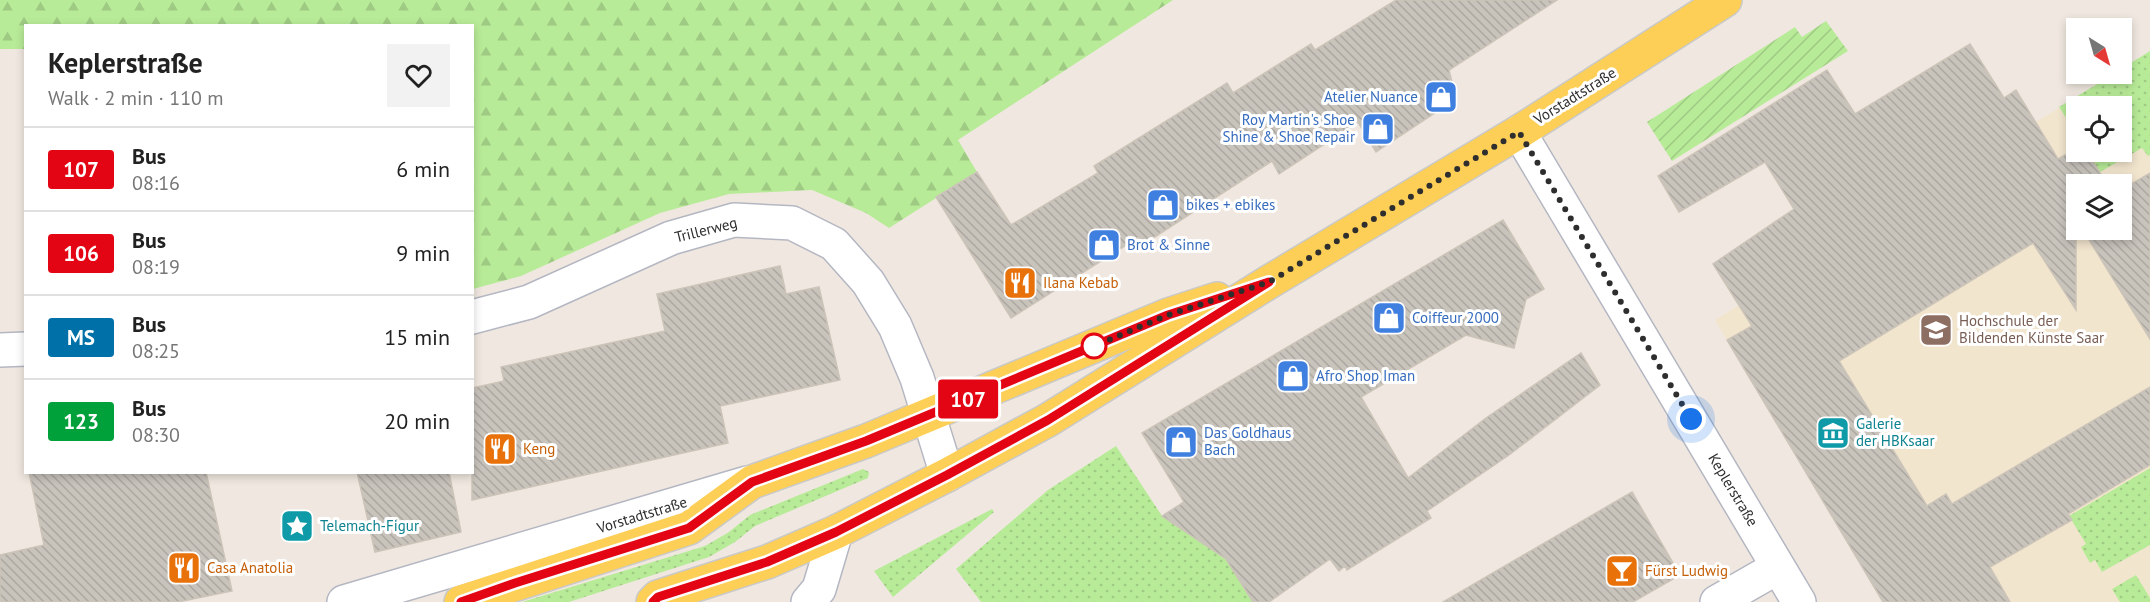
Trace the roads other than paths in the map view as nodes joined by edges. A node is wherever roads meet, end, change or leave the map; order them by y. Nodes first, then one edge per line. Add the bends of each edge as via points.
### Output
1 (1725, 0) edge
2 (1519, 132) junction
3 (1269, 282) junction
4 (474, 316) edge
5 (24, 349) edge
6 (0, 350) edge
7 (929, 415) junction
8 (947, 475) junction
9 (752, 482) junction
10 (836, 532) junction
11 (1778, 567) junction
12 (652, 600) edge
13 (344, 602) edge
14 (461, 602) edge
15 (808, 602) edge
16 (1718, 602) edge
17 (1799, 602) edge

1 - 2 main road, Vorstadtstraße
2 - 3 main road, Vorstadtstraße
2 - 11 street, Keplerstraße
3 - 7 main road, Vorstadtstraße via 1168,315
3 - 8 main road, Vorstadtstraße via 1048,420
4 - 7 street, Trillerweg via 529,302 671,238 734,220 792,223 834,244 868,282 895,326
5 - 6 street
7 - 8 street, Trillerweg
7 - 9 main road, Vorstadtstraße
8 - 10 main road, Vorstadtstraße
9 - 13 street, Vorstadtstraße
9 - 14 main road via 689,528
10 - 12 main road, Vorstadtstraße via 767,562
10 - 15 street via 819,589
11 - 16 street
11 - 17 street, Keplerstraße

